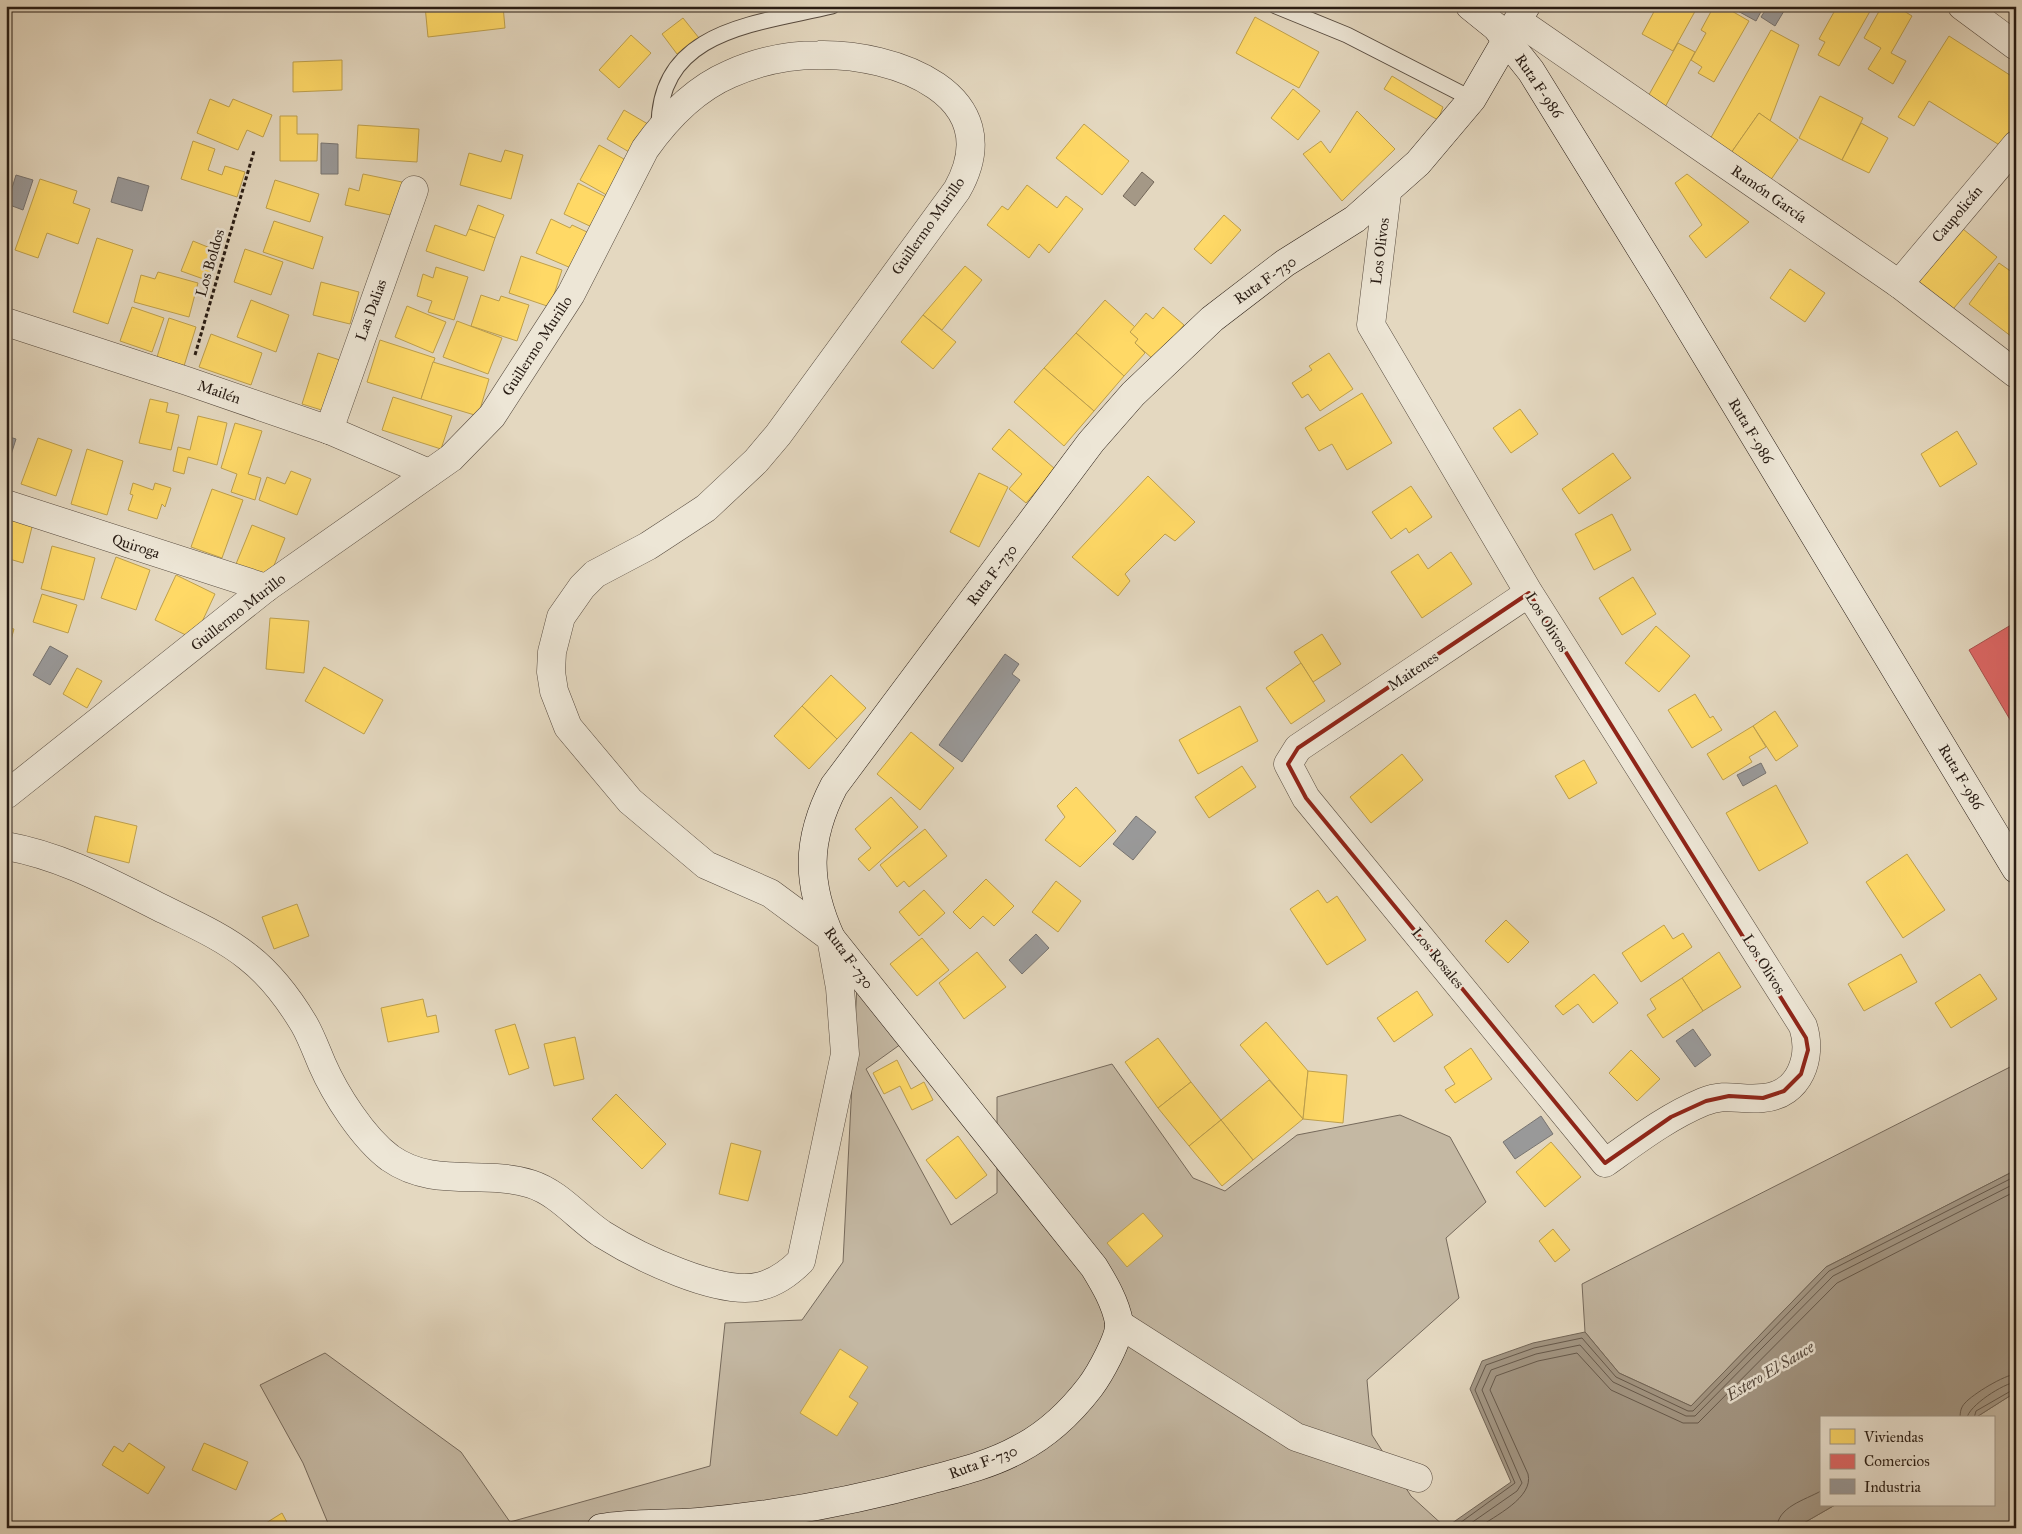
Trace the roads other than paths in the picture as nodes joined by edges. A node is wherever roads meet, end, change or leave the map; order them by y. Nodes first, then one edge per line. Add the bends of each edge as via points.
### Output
1 (832, 6) edge
2 (1276, 6) edge
3 (1470, 6) edge
4 (1962, 6) edge
5 (1518, 23) edge
6 (2016, 46) edge
7 (1472, 99) junction
8 (659, 129) junction
9 (2016, 145) edge
10 (414, 190) dead end
11 (1387, 193) junction
12 (1899, 284) junction
13 (6, 322) edge
14 (2016, 374) edge
15 (329, 430) junction
16 (428, 473) junction
17 (6, 504) edge
18 (266, 588) junction
19 (1529, 593) junction
20 (1298, 748) joint
21 (6, 795) edge
22 (6, 846) edge
23 (2016, 869) edge
24 (831, 938) junction
25 (1605, 1163) joint
26 (1119, 1324) junction
27 (1418, 1478) dead end
28 (601, 1528) edge

1 - 8 lane via 730,30 688,54 676,67 661,97
2 - 7 lane via 1347,35
3 - 5 street, Ruta F-986 via 1496,27
4 - 6 street
5 - 7 street, Ruta F-730
5 - 12 street, Ramón García
5 - 23 street, Ruta F-986 via 1531,71
7 - 11 street, Ruta F-730 via 1446,132
8 - 16 street, Guillermo Murillo via 633,170 571,294 492,416 470,440
8 - 24 street, Guillermo Murillo via 692,97 729,74 787,57 818,55 878,61 931,81 955,101 968,128 969,160 957,190 778,435 732,486 706,508 670,533 595,574 582,586 562,617 552,652 551,672 559,710 568,727 630,801 706,865 770,893
9 - 12 street, Caupolicán
10 - 15 street, Las Dalias
11 - 19 street, Los Olivos via 1371,324
11 - 24 street, Ruta F-730 via 1212,319 1133,394 1092,442 852,761 825,805 813,845 814,891 820,915
12 - 14 street, Ramón García
13 - 15 street, Mailén
15 - 16 street, Mailén
16 - 18 street, Guillermo Murillo
17 - 18 street, Quiroga
18 - 21 street, Guillermo Murillo
19 - 20 street, Maitenes
19 - 25 street, Los Olivos via 1803,1026 1808,1050 1801,1074 1784,1091 1763,1098 1729,1096 1706,1101 1671,1117
20 - 25 street, Los Rosales via 1288,764 1306,798
22 - 24 street via 60,860 95,874 224,940 248,957 289,1001 306,1027 342,1101 372,1141 390,1158 427,1174 450,1178 495,1177 534,1185 552,1194 576,1215 629,1250 728,1288 761,1286 783,1276 801,1261 845,1054 840,988
24 - 26 street, Ruta F-730 via 1094,1267 1110,1294
26 - 27 street via 1296,1437
26 - 28 street, Ruta F-730 via 1104,1363 1061,1421 995,1460 904,1487 796,1510 717,1520

